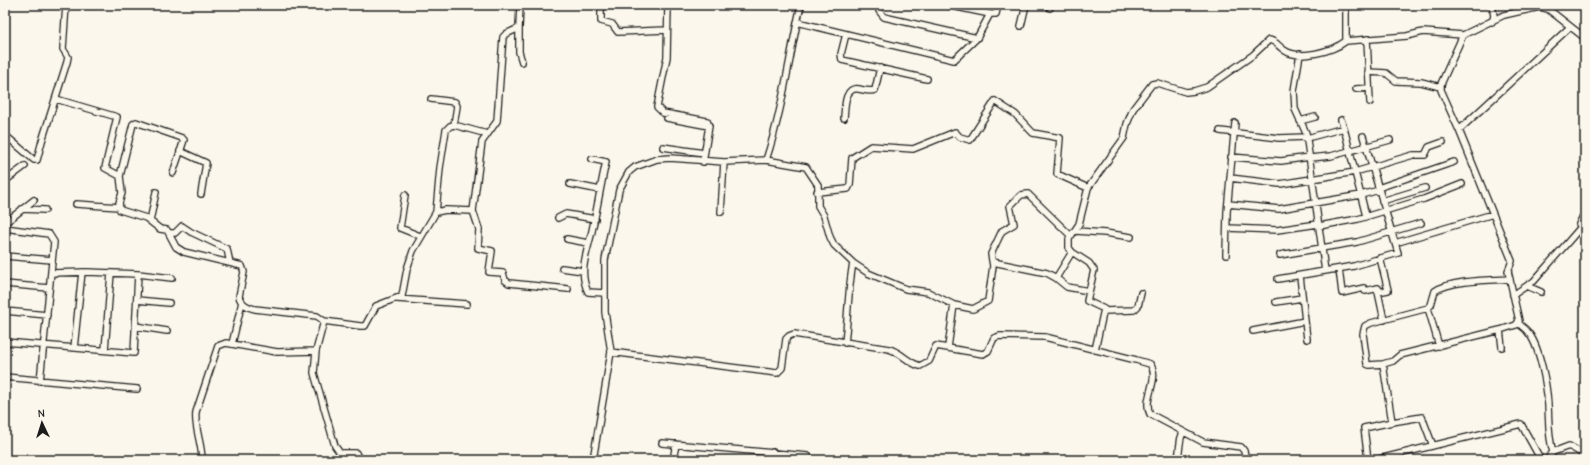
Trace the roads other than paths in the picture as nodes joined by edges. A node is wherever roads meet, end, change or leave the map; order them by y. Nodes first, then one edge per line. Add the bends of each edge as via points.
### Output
1 (66, 5) edge
2 (520, 5) edge
3 (600, 5) edge
4 (668, 5) edge
5 (802, 5) edge
6 (879, 5) edge
7 (947, 5) edge
8 (998, 5) edge
9 (1026, 5) edge
10 (1346, 5) edge
11 (1492, 5) edge
12 (972, 8) edge
13 (990, 14) junction
14 (797, 22) junction
15 (1491, 22) junction
16 (1021, 26) dead end
17 (1570, 27) junction
18 (519, 28) junction
19 (666, 30) junction
20 (846, 34) junction
21 (1463, 35) junction
22 (978, 38) junction
23 (1585, 38) edge
24 (1367, 39) junction
25 (1346, 41) junction
26 (1300, 54) junction
27 (522, 62) dead end
28 (880, 68) junction
29 (1368, 72) junction
30 (927, 79) dead end
31 (1441, 87) junction
32 (1369, 88) junction
33 (1356, 89) dead end
34 (56, 99) junction
35 (430, 99) dead end
36 (1370, 102) dead end
37 (1315, 117) dead end
38 (668, 118) dead end
39 (844, 118) dead end
40 (1341, 120) dead end
41 (1300, 121) junction
42 (1235, 123) dead end
43 (454, 125) junction
44 (709, 126) junction
45 (1344, 128) junction
46 (1459, 130) junction
47 (1220, 131) dead end
48 (1233, 132) junction
49 (487, 134) junction
50 (5, 135) edge
51 (1363, 136) dead end
52 (1306, 137) junction
53 (1390, 140) dead end
54 (1443, 142) dead end
55 (663, 147) dead end
56 (1366, 147) junction
57 (180, 151) junction
58 (1350, 151) junction
59 (704, 153) junction
60 (1231, 157) junction
61 (1310, 157) junction
62 (592, 159) dead end
63 (766, 160) junction
64 (703, 162) junction
65 (724, 162) junction
66 (1454, 162) dead end
67 (25, 166) dead end
68 (1372, 168) junction
69 (1355, 172) junction
70 (173, 173) dead end
71 (120, 176) junction
72 (1230, 178) junction
73 (1313, 179) junction
74 (5, 181) edge
75 (570, 184) dead end
76 (1462, 184) dead end
77 (1088, 188) junction
78 (1425, 188) dead end
79 (1379, 189) junction
80 (600, 190) junction
81 (156, 192) dead end
82 (817, 192) junction
83 (201, 194) dead end
84 (405, 194) dead end
85 (1361, 195) junction
86 (34, 200) dead end
87 (1382, 200) junction
88 (1316, 203) junction
89 (76, 204) dead end
90 (1228, 204) junction
91 (119, 207) junction
92 (22, 209) junction
93 (45, 210) dead end
94 (1385, 210) junction
95 (473, 211) junction
96 (436, 212) junction
97 (721, 212) dead end
98 (1585, 212) edge
99 (1493, 214) junction
100 (1366, 216) junction
101 (558, 218) dead end
102 (595, 219) junction
103 (150, 220) junction
104 (5, 223) edge
105 (1422, 223) dead end
106 (1318, 225) junction
107 (1581, 227) junction
108 (5, 228) edge
109 (1227, 228) junction
110 (1076, 231) junction
111 (1392, 232) junction
112 (1585, 232) edge
113 (169, 233) junction
114 (420, 236) junction
115 (1071, 236) junction
116 (1131, 237) dead end
117 (567, 239) dead end
118 (588, 243) junction
119 (1395, 243) junction
120 (1322, 248) junction
121 (1072, 252) junction
122 (1280, 254) dead end
123 (1226, 255) dead end
124 (5, 256) edge
125 (1380, 258) junction
126 (52, 260) junction
127 (993, 262) junction
128 (230, 263) junction
129 (853, 263) junction
130 (562, 268) dead end
131 (1339, 269) junction
132 (583, 271) junction
133 (1325, 271) junction
134 (82, 272) junction
135 (51, 273) junction
136 (111, 273) junction
137 (138, 274) junction
138 (1300, 276) junction
139 (172, 278) dead end
140 (1056, 278) junction
141 (1278, 279) dead end
142 (1510, 279) junction
143 (5, 284) edge
144 (1527, 286) junction
145 (49, 288) junction
146 (568, 290) dead end
147 (1089, 291) junction
148 (1380, 292) junction
149 (1541, 292) dead end
150 (604, 293) junction
151 (1141, 293) dead end
152 (1513, 295) junction
153 (1302, 298) junction
154 (395, 299) junction
155 (137, 300) junction
156 (169, 302) dead end
157 (242, 302) junction
158 (1276, 302) dead end
159 (467, 304) dead end
160 (954, 305) junction
161 (1428, 308) junction
162 (1104, 310) junction
163 (5, 311) edge
164 (47, 315) junction
165 (1384, 320) junction
166 (324, 321) junction
167 (1305, 321) junction
168 (1518, 323) junction
169 (135, 326) junction
170 (1500, 330) junction
171 (167, 331) dead end
172 (1253, 331) dead end
173 (1307, 339) dead end
174 (5, 342) edge
175 (845, 343) junction
176 (232, 344) junction
177 (44, 346) junction
178 (1440, 346) junction
179 (948, 347) junction
180 (1502, 347) dead end
181 (74, 348) junction
182 (105, 350) junction
183 (1095, 350) junction
184 (316, 351) junction
185 (611, 352) junction
186 (1383, 364) junction
187 (5, 377) edge
188 (40, 381) junction
189 (137, 389) dead end
190 (1392, 422) junction
191 (1183, 432) junction
192 (662, 443) dead end
193 (676, 444) junction
194 (1433, 446) junction
195 (773, 452) junction
196 (1553, 452) junction
197 (1585, 455) edge
198 (1178, 457) dead end
199 (673, 459) edge
200 (202, 460) edge
201 (359, 460) edge
202 (593, 460) edge
203 (688, 460) edge
204 (772, 460) edge
205 (812, 460) edge
206 (1246, 460) edge
207 (1368, 460) edge
208 (1375, 460) edge
209 (1541, 460) edge
210 (1547, 460) edge

1 - 34 street via 63,49 68,57
2 - 18 street
3 - 19 street via 601,21 612,24 618,32
4 - 19 street
5 - 14 street
6 - 22 street via 879,11 884,17
7 - 12 street
8 - 13 street via 996,14
9 - 16 street
10 - 25 street
11 - 15 street via 1494,16
12 - 13 street
13 - 22 street
14 - 20 street
14 - 63 street via 781,111
15 - 17 street via 1504,15 1543,7
15 - 21 street
17 - 23 street
17 - 46 street
18 - 27 street via 519,52
18 - 49 street via 503,38 497,121
19 - 44 street via 667,57 657,107 663,113 705,120
20 - 22 street via 954,60
20 - 28 street via 841,58
21 - 24 street via 1423,32
21 - 31 street
24 - 25 street
24 - 29 street
25 - 26 street via 1325,52
26 - 41 street via 1294,91 1295,110
26 - 77 street via 1284,51 1276,43 1268,40 1207,87 1186,92 1157,83 1152,84 1133,109 1124,138
28 - 30 street
28 - 39 street via 875,90 855,88 850,91
29 - 31 street via 1386,73 1396,81 1421,82
29 - 32 street
31 - 46 street
32 - 33 street
32 - 36 street
34 - 50 street via 37,160
34 - 71 street via 117,117 106,168
35 - 43 street via 456,103
37 - 41 street
38 - 44 street
40 - 45 street
41 - 52 street
42 - 48 street
43 - 49 street
43 - 96 street via 446,130
44 - 59 street
45 - 52 street
45 - 58 street
46 - 99 street
47 - 48 street
48 - 52 street via 1278,138
48 - 60 street
49 - 95 street via 482,142
51 - 56 street
52 - 61 street
53 - 56 street
54 - 68 street via 1429,147 1425,155 1413,155
55 - 59 street
56 - 58 street
56 - 68 street
57 - 70 street
57 - 71 street via 184,140 181,137 136,122 133,124
57 - 83 street via 206,162
58 - 61 street
58 - 69 street
59 - 64 street
60 - 61 street via 1280,161
60 - 72 street
61 - 73 street
62 - 80 street via 606,162
63 - 65 street
63 - 82 street via 806,167 818,185
64 - 65 street
64 - 150 street via 657,159 628,172 619,190 605,260
65 - 97 street
66 - 79 street
67 - 74 street
68 - 69 street
68 - 79 street
69 - 73 street
69 - 85 street
71 - 91 street via 122,195
72 - 73 street via 1280,184
72 - 90 street
73 - 88 street
75 - 80 street
76 - 94 street via 1424,199
77 - 82 street via 1057,174 1060,138 1033,133 1015,114 995,101 970,140 960,137 955,132 913,148 870,146 852,158 848,189
77 - 110 street
78 - 87 street
79 - 85 street
79 - 87 street
80 - 102 street
81 - 103 street
82 - 129 street via 818,206 834,245
84 - 114 street via 400,228
85 - 88 street
85 - 100 street
86 - 92 street
87 - 94 street
88 - 90 street via 1279,209
88 - 106 street
89 - 91 street
90 - 109 street
91 - 103 street via 122,211
92 - 93 street
92 - 104 street
94 - 100 street
94 - 111 street
95 - 96 street
95 - 146 street via 479,229 478,248 492,252 489,272 503,273 509,283
96 - 114 street
98 - 107 street via 1579,220
99 - 119 street
99 - 142 street via 1512,261 1508,270
100 - 106 street
101 - 102 street via 566,214
102 - 118 street
103 - 113 street
105 - 111 street
106 - 109 street via 1277,230
106 - 120 street
107 - 112 street
107 - 144 street
108 - 126 street via 49,234 54,242
109 - 123 street
110 - 115 street
110 - 116 street via 1105,232
111 - 119 street
111 - 120 street
113 - 128 street via 178,250
113 - 128 street via 175,233 182,226 220,244 227,249
114 - 154 street via 407,269 404,293
115 - 121 street via 1069,245
115 - 127 street via 1028,194 1023,194 1010,205 1014,223 1002,231 990,254
117 - 118 street
118 - 132 street
119 - 125 street via 1398,253
120 - 122 street
120 - 133 street
121 - 140 street
121 - 147 street via 1089,263 1094,270
124 - 126 street
125 - 131 street
125 - 148 street via 1388,290
126 - 135 street
127 - 140 street
127 - 160 street via 987,302 973,309
128 - 157 street via 244,268 239,296
129 - 160 street via 868,273 906,289 928,292
129 - 175 street via 848,291
130 - 132 street
131 - 133 street
131 - 148 street via 1342,293 1364,288 1366,292 1378,288
132 - 150 street via 587,292
133 - 138 street
134 - 135 street
134 - 136 street
134 - 181 street
135 - 145 street
136 - 137 street
136 - 182 street
137 - 139 street
137 - 155 street
138 - 141 street
138 - 153 street
140 - 147 street via 1067,286
142 - 152 street
142 - 161 street via 1476,280 1442,287 1435,291
143 - 145 street
144 - 149 street
144 - 152 street
145 - 164 street
147 - 162 street via 1088,302
148 - 165 street
150 - 185 street
151 - 162 street via 1136,309
152 - 168 street
153 - 158 street
153 - 167 street
154 - 159 street
154 - 166 street via 375,308 365,326
155 - 156 street
155 - 169 street
157 - 166 street via 255,309 317,316
157 - 176 street
160 - 179 street
161 - 165 street
161 - 178 street
162 - 183 street
163 - 164 street
164 - 177 street
165 - 186 street via 1365,326 1363,334 1367,364
166 - 184 street
167 - 172 street
167 - 173 street
168 - 170 street
168 - 196 street via 1528,331 1543,373 1548,404 1549,438
169 - 171 street
169 - 182 street via 134,353
170 - 178 street
170 - 180 street
174 - 177 street
175 - 179 street via 893,350 920,366 928,361 935,346
175 - 185 street via 791,335 786,340 781,370 775,373
176 - 184 street via 277,352
176 - 200 street via 223,343 216,349 196,412
177 - 181 street
177 - 188 street
178 - 186 street via 1400,355 1393,361
179 - 183 street via 985,353 994,338 1000,336 1045,337
181 - 182 street
183 - 191 street via 1150,364 1153,372 1147,405 1150,414
184 - 201 street via 314,372 335,446 340,454 356,453
185 - 202 street
186 - 190 street
187 - 188 street
188 - 189 street
190 - 194 street via 1422,416
190 - 207 street via 1364,428
191 - 198 street
191 - 206 street via 1203,442 1241,447
192 - 193 street
193 - 195 street
193 - 199 street
194 - 208 street
194 - 209 street via 1521,424
195 - 204 street
195 - 205 street via 808,456
196 - 197 street via 1571,446
196 - 210 street
199 - 203 street

